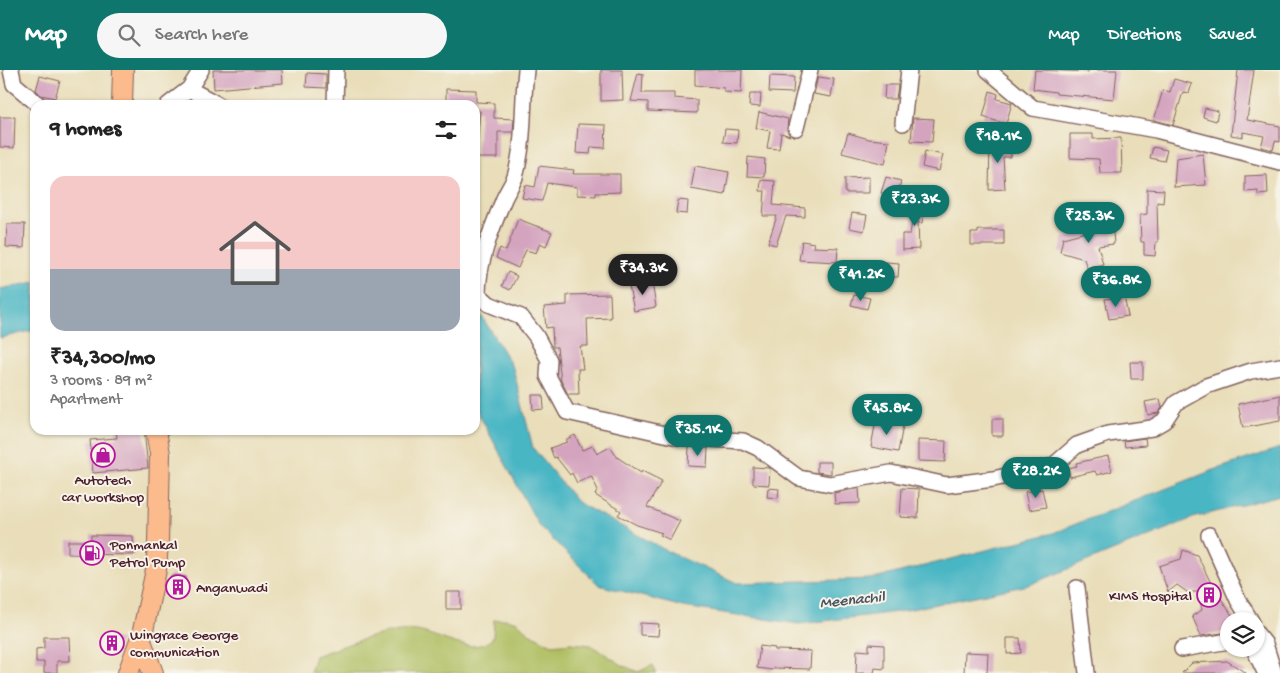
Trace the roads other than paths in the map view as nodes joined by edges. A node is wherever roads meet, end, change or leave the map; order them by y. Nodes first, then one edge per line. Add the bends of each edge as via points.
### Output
1 (11, 70) edge
2 (123, 70) edge
3 (201, 70) edge
4 (336, 70) edge
5 (526, 70) edge
6 (810, 70) edge
7 (909, 70) edge
8 (988, 70) edge
9 (190, 88) junction
10 (32, 100) edge
11 (122, 100) edge
12 (174, 100) edge
13 (210, 100) edge
14 (335, 100) edge
15 (903, 123) dead end
16 (796, 128) dead end
17 (1280, 162) edge
18 (480, 273) edge
19 (480, 296) edge
20 (1280, 366) edge
21 (157, 435) edge
22 (1209, 535) dead end
23 (1077, 588) dead end
24 (1245, 612) edge
25 (141, 641) junction
26 (1220, 642) edge
27 (1265, 644) edge
28 (1182, 649) dead end
29 (1258, 657) edge
30 (128, 673) edge
31 (153, 673) edge
32 (1086, 673) edge
33 (1265, 673) edge
34 (1274, 673) edge

1 - 10 street via 14,84
2 - 11 main road
3 - 9 street
4 - 14 street
5 - 18 street via 524,125 514,177 490,235
6 - 16 street
7 - 15 street
8 - 17 street via 1032,108 1156,130
9 - 12 street
9 - 13 street
19 - 20 street via 489,304 521,317 536,336 549,360 548,376 567,412 678,437 743,441 799,478 830,484 891,473 947,485 1053,466 1077,445 1108,434 1152,428 1164,421 1176,403 1206,386 1251,371
21 - 25 main road via 160,454 156,570
22 - 24 street
23 - 32 street
25 - 30 main road
25 - 31 main road
26 - 28 street
27 - 34 street
29 - 33 street

